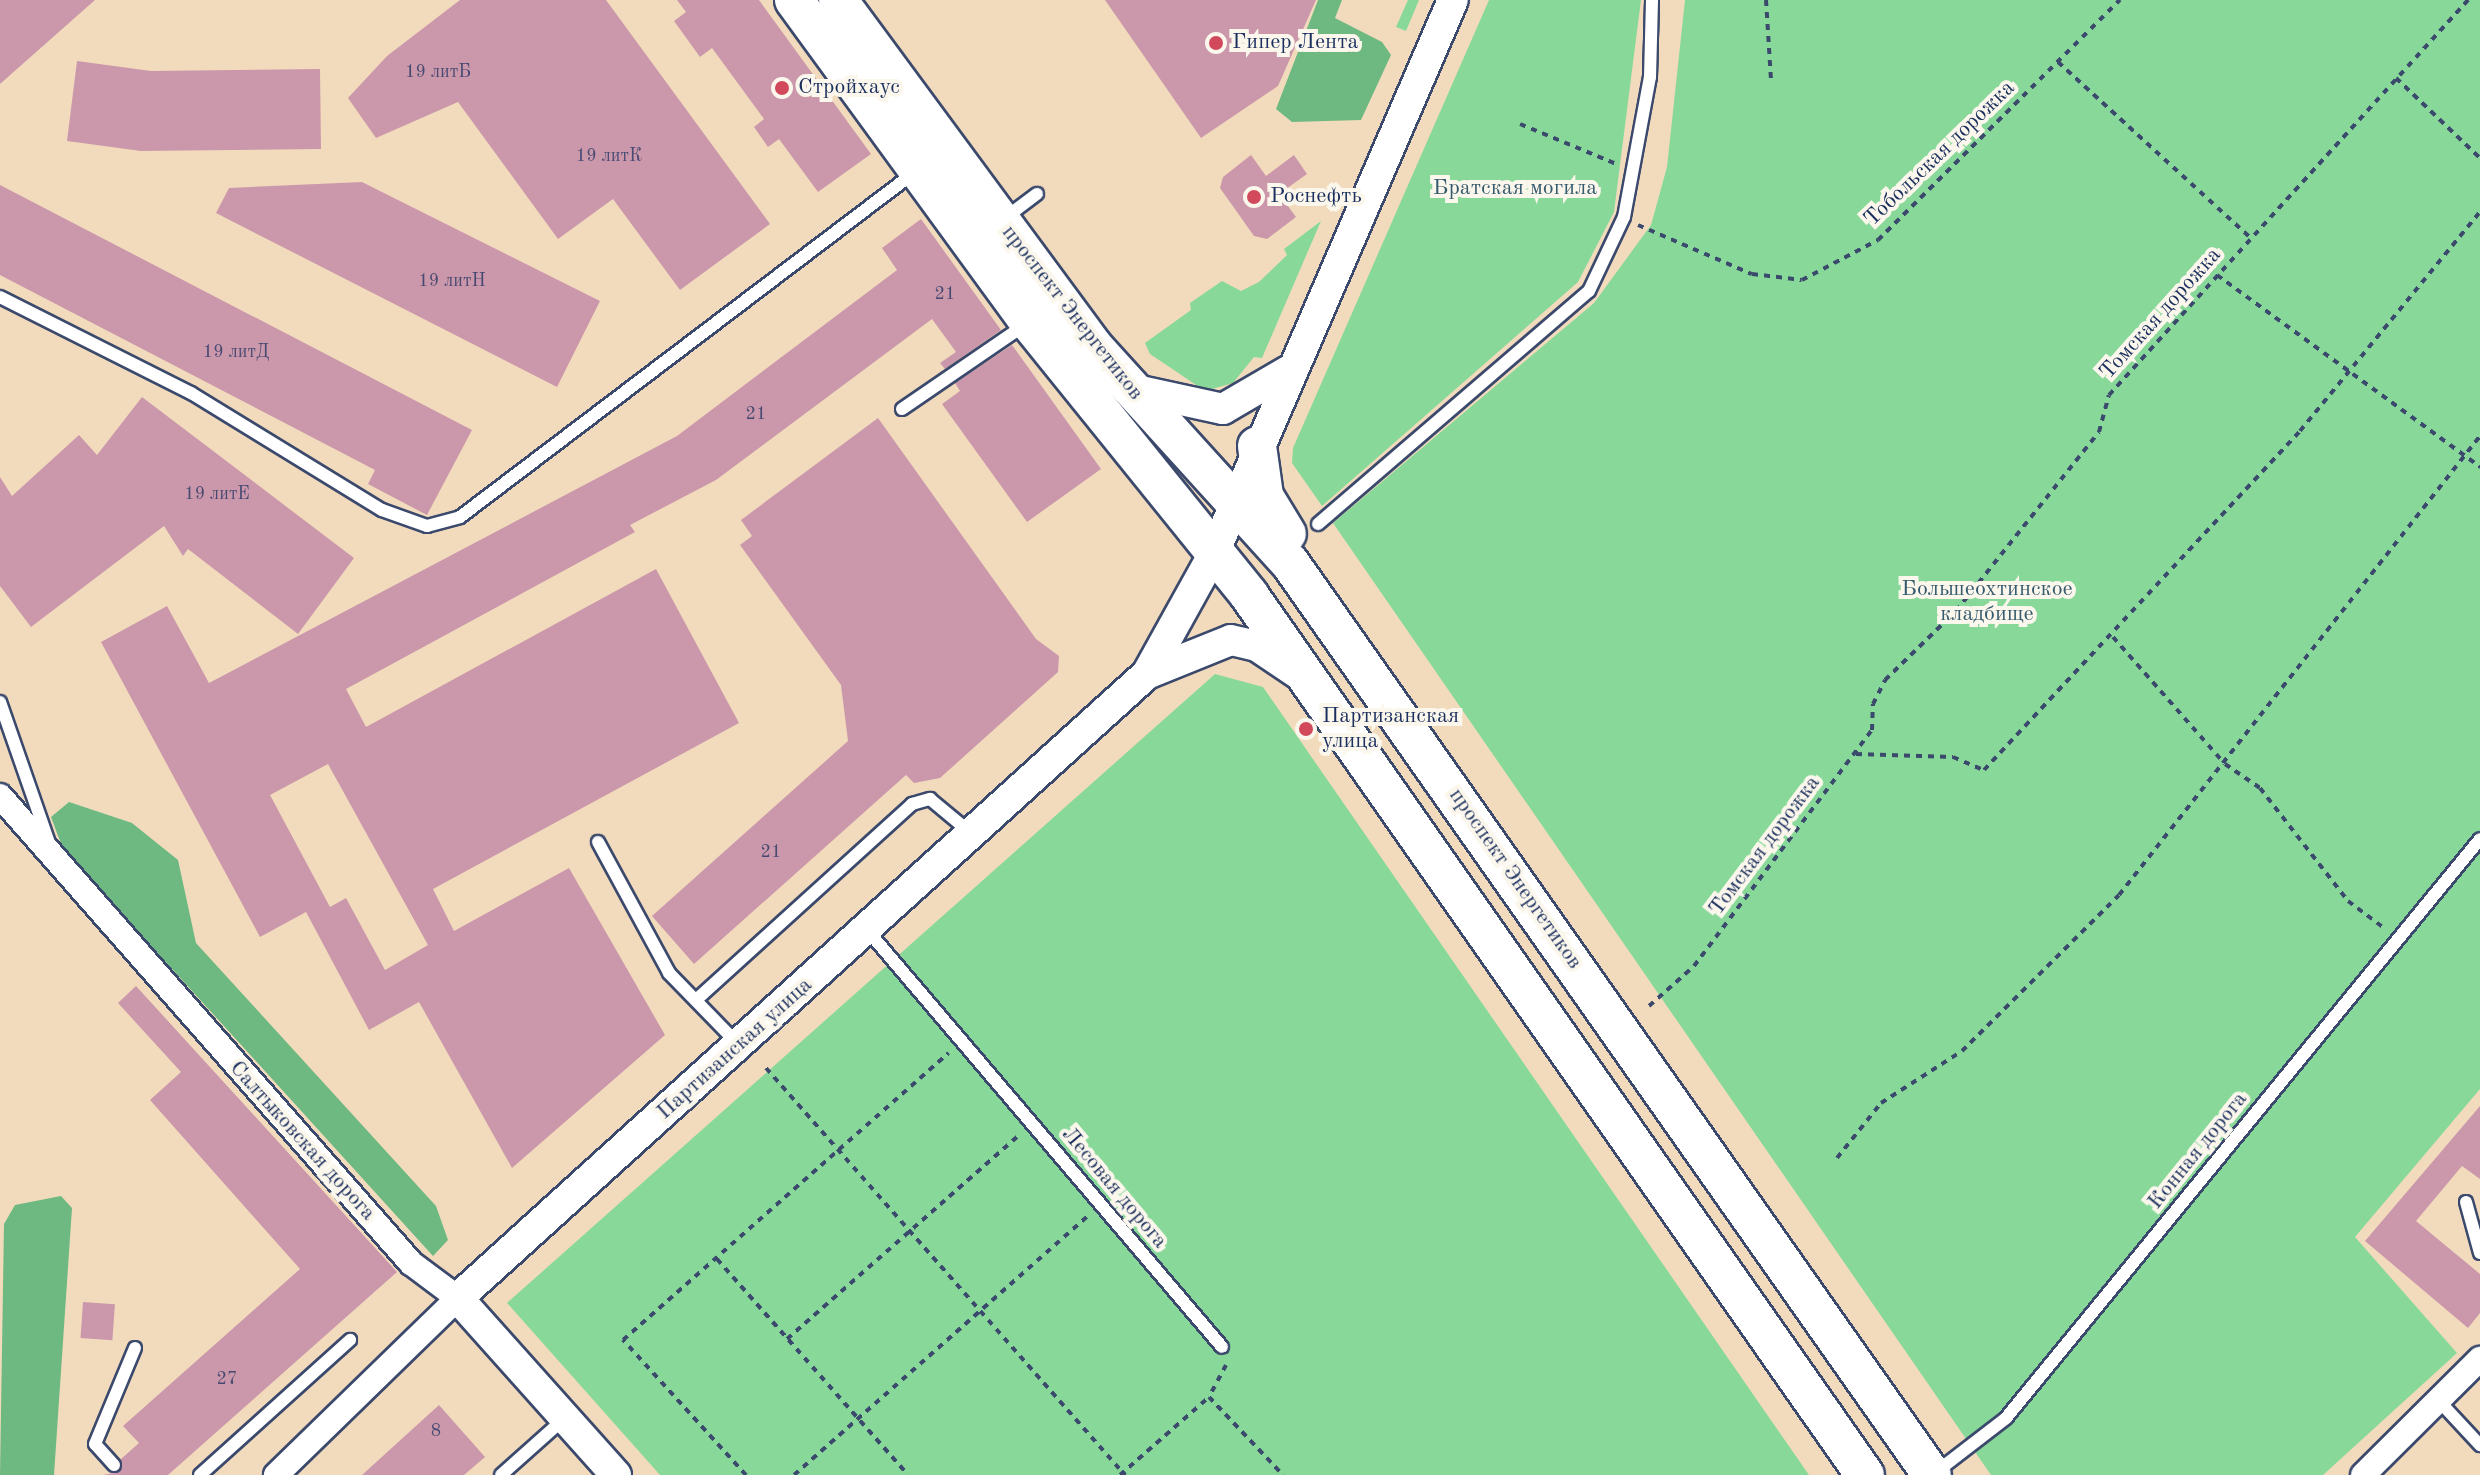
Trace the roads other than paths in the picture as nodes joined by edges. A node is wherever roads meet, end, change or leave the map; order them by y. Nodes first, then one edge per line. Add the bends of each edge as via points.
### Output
1 (794, 0) edge
2 (838, 0) edge
3 (1453, 0) edge
4 (1652, 0) edge
5 (918, 170) junction
6 (1037, 194) dead end
7 (1000, 222) junction
8 (0, 297) edge
9 (1029, 322) junction
10 (1290, 369) junction
11 (1129, 388) junction
12 (902, 409) dead end
13 (1257, 446) junction
14 (1237, 502) junction
15 (1318, 524) dead end
16 (1214, 553) junction
17 (1344, 636) junction
18 (1147, 674) junction
19 (1310, 684) junction
20 (0, 702) edge
21 (0, 796) edge
22 (974, 835) junction
23 (2480, 839) edge
24 (598, 842) dead end
25 (58, 869) junction
26 (868, 931) junction
27 (696, 1000) junction
28 (739, 1045) junction
29 (2466, 1202) dead end
30 (2480, 1253) edge
31 (458, 1298) junction
32 (350, 1340) dead end
33 (1222, 1347) road end
34 (135, 1348) dead end
35 (2480, 1359) edge
36 (2440, 1402) junction
37 (565, 1418) junction
38 (2480, 1445) edge
39 (114, 1465) dead end
40 (200, 1475) edge
41 (276, 1475) edge
42 (501, 1475) edge
43 (616, 1475) edge
44 (1865, 1475) edge
45 (1932, 1475) edge
46 (2363, 1475) edge

1 - 5 main road, проспект Энергетиков
2 - 7 main road, проспект Энергетиков
3 - 10 street, Партизанская улица
4 - 15 lane via 1650,77 1624,217 1589,291
5 - 8 lane via 460,517 427,526 382,510 191,393
5 - 9 main road, проспект Энергетиков
6 - 7 lane
7 - 11 main road, проспект Энергетиков
9 - 12 lane
9 - 16 main road, проспект Энергетиков
10 - 11 street via 1241,405 1223,409
10 - 13 street, Партизанская улица
11 - 14 main road, проспект Энергетиков
13 - 14 street, Партизанская улица
13 - 17 main road via 1270,512 1337,605
14 - 16 street, Партизанская улица
14 - 17 main road, проспект Энергетиков
16 - 18 street, Партизанская улица
16 - 19 main road, проспект Энергетиков
17 - 45 main road, проспект Энергетиков
18 - 19 street via 1231,640 1257,646
18 - 22 street, Партизанская улица
19 - 44 main road, проспект Энергетиков
20 - 25 lane
21 - 25 street, Салтыковская дорога
22 - 26 street, Партизанская улица
22 - 27 lane via 930,799 912,804
23 - 45 lane, Конная дорога via 2006,1418
24 - 27 lane via 669,973
25 - 31 street, Салтыковская дорога via 411,1263
26 - 28 street, Партизанская улица
26 - 33 lane, Лесовая дорога
27 - 28 lane
28 - 31 street, Партизанская улица
29 - 30 lane
31 - 37 street, Салтыковская дорога
31 - 41 street, Партизанская улица
32 - 40 lane
34 - 39 lane via 95,1444
35 - 36 street
36 - 38 lane
36 - 46 street
37 - 42 lane
37 - 43 street, Салтыковская дорога

